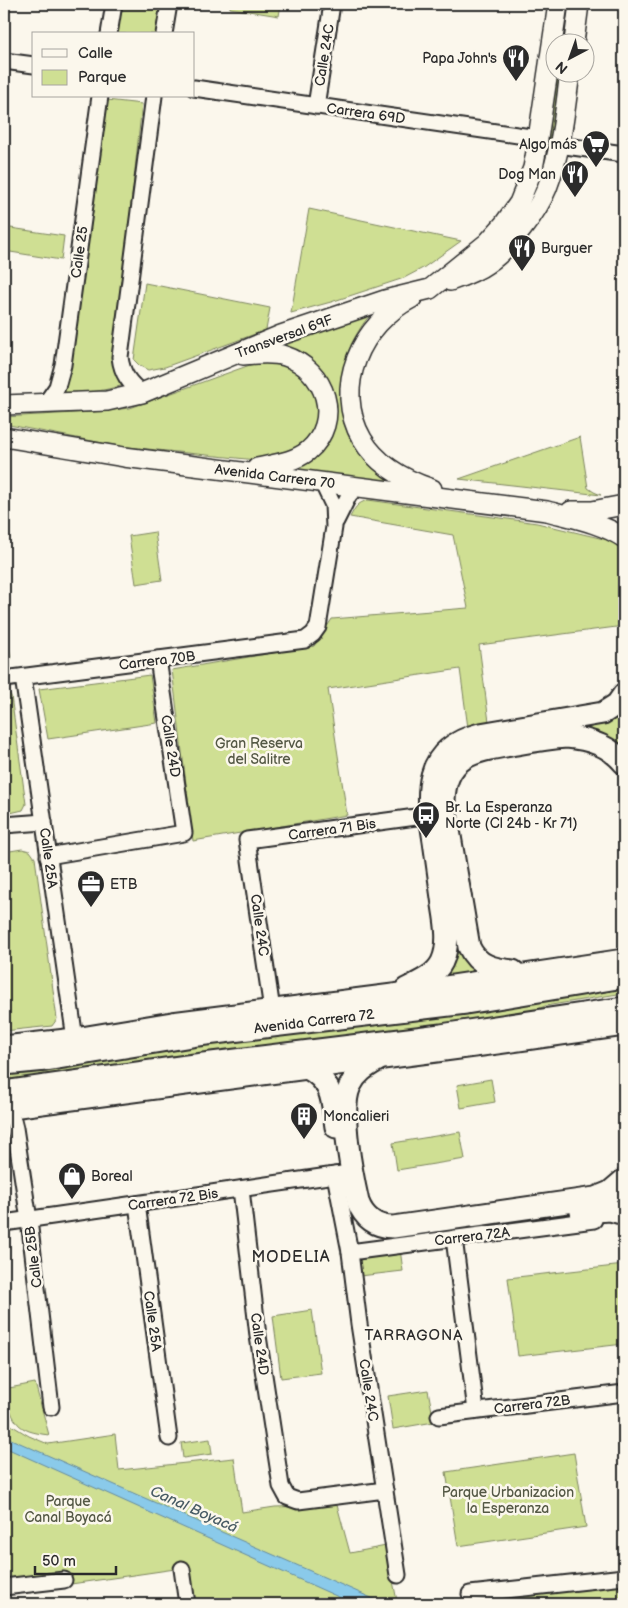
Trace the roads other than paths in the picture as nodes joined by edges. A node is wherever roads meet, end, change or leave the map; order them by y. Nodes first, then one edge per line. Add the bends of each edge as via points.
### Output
1 (114, 4) edge
2 (168, 4) edge
3 (332, 4) edge
4 (558, 4) edge
5 (579, 4) edge
6 (109, 32) edge
7 (164, 32) edge
8 (575, 32) edge
9 (4, 61) edge
10 (32, 65) edge
11 (568, 82) edge
12 (195, 88) edge
13 (100, 98) edge
14 (154, 98) edge
15 (316, 106) junction
16 (538, 138) junction
17 (558, 145) junction
18 (624, 154) edge
19 (430, 289) junction
20 (229, 356) junction
21 (142, 393) junction
22 (46, 404) junction
23 (4, 405) edge
24 (4, 437) edge
25 (242, 471) junction
26 (322, 482) junction
27 (358, 486) junction
28 (464, 500) junction
29 (624, 505) edge
30 (547, 512) junction
31 (334, 527) junction
32 (624, 538) edge
33 (158, 659) junction
34 (23, 676) junction
35 (4, 679) edge
36 (624, 694) edge
37 (624, 763) edge
38 (416, 817) dead end
39 (44, 822) junction
40 (4, 825) edge
41 (247, 840) joint
42 (48, 856) junction
43 (452, 902) junction
44 (624, 960) edge
45 (538, 973) junction
46 (624, 977) edge
47 (392, 995) junction
48 (624, 1008) edge
49 (272, 1010) junction
50 (172, 1023) junction
51 (624, 1025) edge
52 (198, 1035) junction
53 (75, 1038) junction
54 (4, 1047) edge
55 (380, 1058) junction
56 (4, 1064) edge
57 (307, 1068) junction
58 (4, 1092) edge
59 (4, 1110) edge
60 (339, 1175) junction
61 (624, 1180) edge
62 (241, 1189) junction
63 (137, 1204) junction
64 (624, 1214) edge
65 (29, 1220) junction
66 (594, 1220) dead end
67 (4, 1223) edge
68 (454, 1238) junction
69 (350, 1252) junction
70 (624, 1393) edge
71 (51, 1408) dead end
72 (476, 1411) junction
73 (439, 1416) dead end
74 (169, 1438) dead end
75 (385, 1490) junction
76 (182, 1569) dead end
77 (398, 1575) dead end
78 (624, 1577) edge
79 (64, 1580) dead end
80 (4, 1587) edge
81 (470, 1594) dead end
82 (187, 1604) edge

1 - 6 street
2 - 7 street
3 - 15 street, Calle 24C
4 - 16 main road
5 - 8 main road
9 - 10 street
11 - 17 main road
12 - 15 street, Carrera 69D
13 - 22 street, Calle 25 via 63,365
14 - 21 street via 120,357 121,369
15 - 16 street, Carrera 69D
16 - 19 main road via 533,168 519,202 504,224 487,243
17 - 18 street
17 - 19 main road via 551,177 541,201 503,250 471,273
19 - 20 main road, Transversal 69F via 385,300
19 - 28 main road via 406,301 372,330 353,367 351,405 362,439 391,470 428,488
20 - 21 main road, Transversal 69F
20 - 25 main road via 274,354 295,360 317,378 326,404 326,420 308,450 286,462
21 - 22 main road via 107,401
22 - 23 main road
24 - 25 main road, Avenida Carrera 70 via 124,457
25 - 26 main road, Avenida Carrera 70
26 - 27 main road, Avenida Carrera 70
26 - 31 street via 334,505
27 - 28 main road, Avenida Carrera 70
27 - 31 street via 344,502
28 - 30 main road, Avenida Carrera 70
29 - 30 main road via 592,511
30 - 32 main road via 599,526
31 - 33 street, Carrera 70B via 318,627 310,638
33 - 34 street, Carrera 70B
33 - 42 street, Calle 24D via 184,834
34 - 35 street, Carrera 70B
34 - 39 street, Calle 25A
36 - 43 highway via 603,712 480,734 461,740 444,754 433,771 429,786 429,815
37 - 43 highway via 597,743 567,737 480,750 465,757 452,769 444,790
38 - 41 street, Carrera 71 Bis
39 - 40 street
39 - 42 street, Calle 25A
41 - 49 street, Calle 24C
42 - 53 street, Calle 25A
43 - 45 highway via 469,947 482,964 495,969
43 - 47 highway via 442,961 425,979
44 - 45 highway, Avenida Carrera 72
45 - 47 highway, Avenida Carrera 72
46 - 52 highway, Avenida Carrera 72 via 466,1003
47 - 49 highway, Avenida Carrera 72
48 - 58 highway
49 - 50 highway, Avenida Carrera 72
50 - 52 highway
50 - 53 highway, Avenida Carrera 72
51 - 55 highway
52 - 56 highway, Avenida Carrera 72
53 - 54 highway, Avenida Carrera 72
55 - 57 highway
55 - 61 highway via 357,1074 350,1086 345,1110 358,1202 363,1213 374,1223 393,1227 595,1198 610,1192
57 - 59 highway
57 - 60 highway via 323,1078 330,1092
59 - 65 street, Calle 25B via 15,1128
60 - 62 street, Carrera 72 Bis
60 - 64 highway via 354,1220 365,1232 378,1237 600,1210
60 - 69 street, Calle 24C
62 - 63 street, Carrera 72 Bis
62 - 75 street, Calle 24D via 258,1336 281,1486 287,1497 298,1501
63 - 65 street, Carrera 72 Bis
63 - 74 street, Calle 25A
65 - 67 street, Carrera 72 Bis
65 - 71 street, Calle 25B
66 - 68 street, Carrera 72A
68 - 69 street, Carrera 72A
68 - 72 street
69 - 75 street, Calle 24C
70 - 72 street, Carrera 72B
72 - 73 street, Carrera 72B
75 - 77 street, Calle 24C
76 - 82 street
78 - 81 street
79 - 80 street

